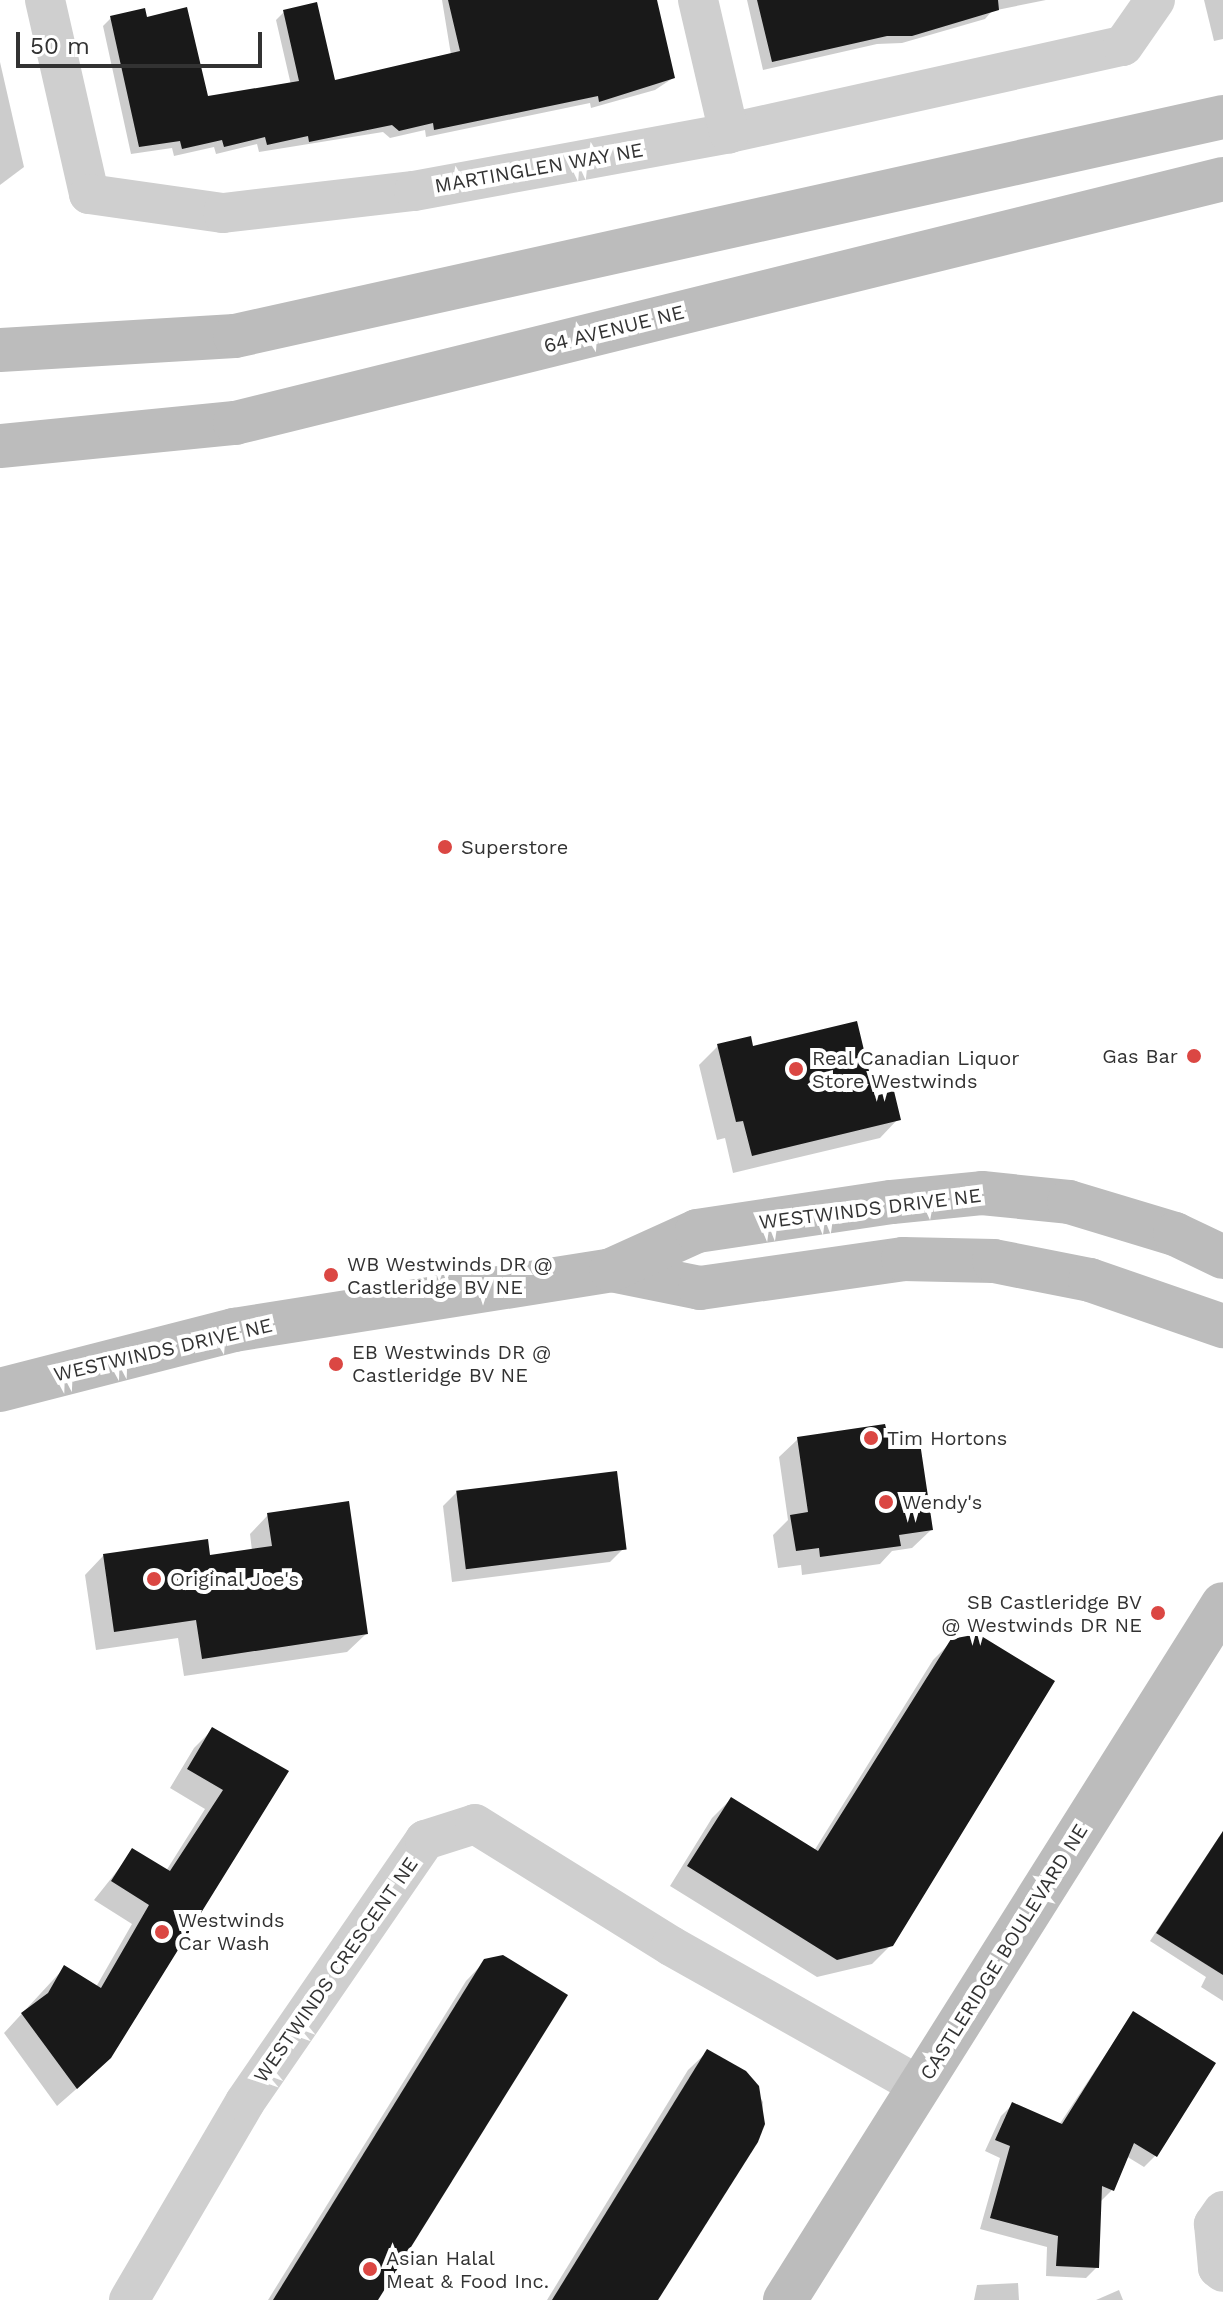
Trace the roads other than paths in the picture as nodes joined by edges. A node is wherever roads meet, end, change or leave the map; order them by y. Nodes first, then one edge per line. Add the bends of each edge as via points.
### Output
1 (45, 0) edge
2 (698, 0) edge
3 (1155, 0) edge
4 (1223, 117) edge
5 (729, 133) junction
6 (1223, 179) edge
7 (0, 350) edge
8 (0, 446) edge
9 (1223, 1257) edge
10 (611, 1270) junction
11 (1223, 1326) edge
12 (0, 1390) edge
13 (1223, 1604) edge
14 (919, 2086) junction
15 (1223, 2211) edge
16 (1223, 2272) edge
17 (129, 2300) edge
18 (785, 2300) edge

1 - 5 street, MARTINGLEN WAY NE via 89,194 223,213 414,191
2 - 5 street
3 - 5 street, MARTINGLEN WAY NE via 1123,46
4 - 7 street via 235,336
6 - 8 street, 64 AVENUE NE via 235,423
9 - 10 street, WESTWINDS DRIVE NE via 1175,1234 1069,1202 982,1193 697,1231
10 - 11 street, WESTWINDS DRIVE NE via 700,1288 903,1259 994,1261 1090,1280
10 - 12 street, WESTWINDS DRIVE NE via 234,1330
13 - 14 street, CASTLERIDGE BOULEVARD NE
14 - 17 street, WESTWINDS CRESCENT NE via 671,1946 475,1824 425,1840 245,2102
14 - 18 street, CASTLERIDGE BOULEVARD NE
15 - 16 street via 1214,2224 1218,2268

